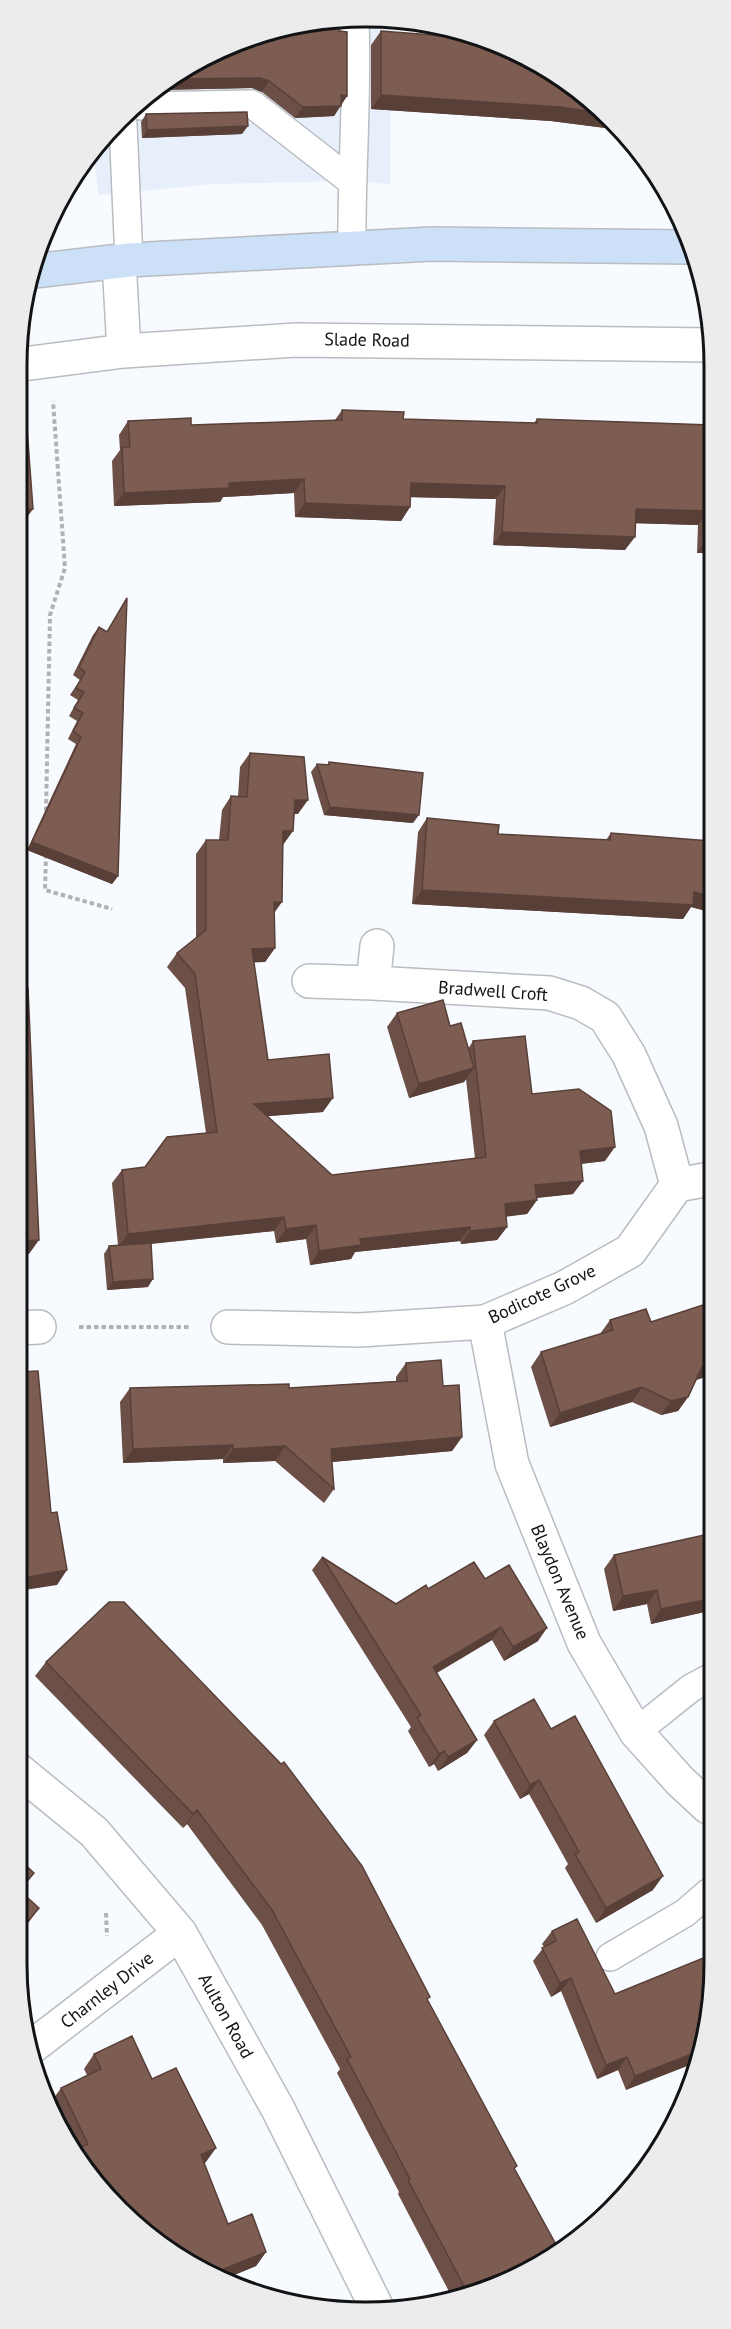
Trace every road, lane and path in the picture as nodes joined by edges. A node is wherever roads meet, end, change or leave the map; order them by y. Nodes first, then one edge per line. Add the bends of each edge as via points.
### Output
1 (355, 27) edge
2 (148, 106) edge
3 (123, 129) edge
4 (351, 181) junction
5 (352, 248) junction
6 (683, 248) edge
7 (124, 261) junction
8 (41, 270) edge
9 (703, 345) edge
10 (124, 351) junction
11 (37, 363) edge
12 (46, 818) edge
13 (46, 842) edge
14 (112, 909) dead end
15 (377, 946) dead end
16 (309, 981) dead end
17 (373, 983) junction
18 (704, 1180) edge
19 (677, 1185) junction
20 (485, 1322) junction
21 (29, 1327) edge
22 (228, 1327) joint
23 (704, 1680) edge
24 (636, 1732) junction
25 (27, 1777) edge
26 (704, 1803) edge
27 (704, 1896) edge
28 (180, 1933) junction
29 (610, 1957) dead end
30 (37, 2043) edge
31 (374, 2302) edge

1 - 4 lane via 357,78
2 - 4 lane via 252,104
3 - 7 lane
4 - 5 lane
5 - 6 main road via 432,244
5 - 7 main road
7 - 8 main road
7 - 10 street
9 - 10 street, Slade Road via 296,340
10 - 11 street, Slade Road
11 - 12 path via 65,568 50,615
13 - 14 path via 45,890
15 - 17 street
16 - 17 street, Bradwell Croft
17 - 19 street, Bradwell Croft via 549,993 580,1003 605,1017 629,1055 661,1126
18 - 19 street
19 - 20 street, Bodicote Grove via 630,1251 564,1288
20 - 22 street, Bodicote Grove via 359,1330
20 - 24 street, Blaydon Avenue via 512,1464 584,1643
21 - 22 path
23 - 24 lane
24 - 26 street, Blaydon Avenue
25 - 28 street, Aulton Road via 94,1832
27 - 29 lane via 685,1913
28 - 30 street, Charnley Drive
28 - 31 street, Aulton Road via 278,2109

